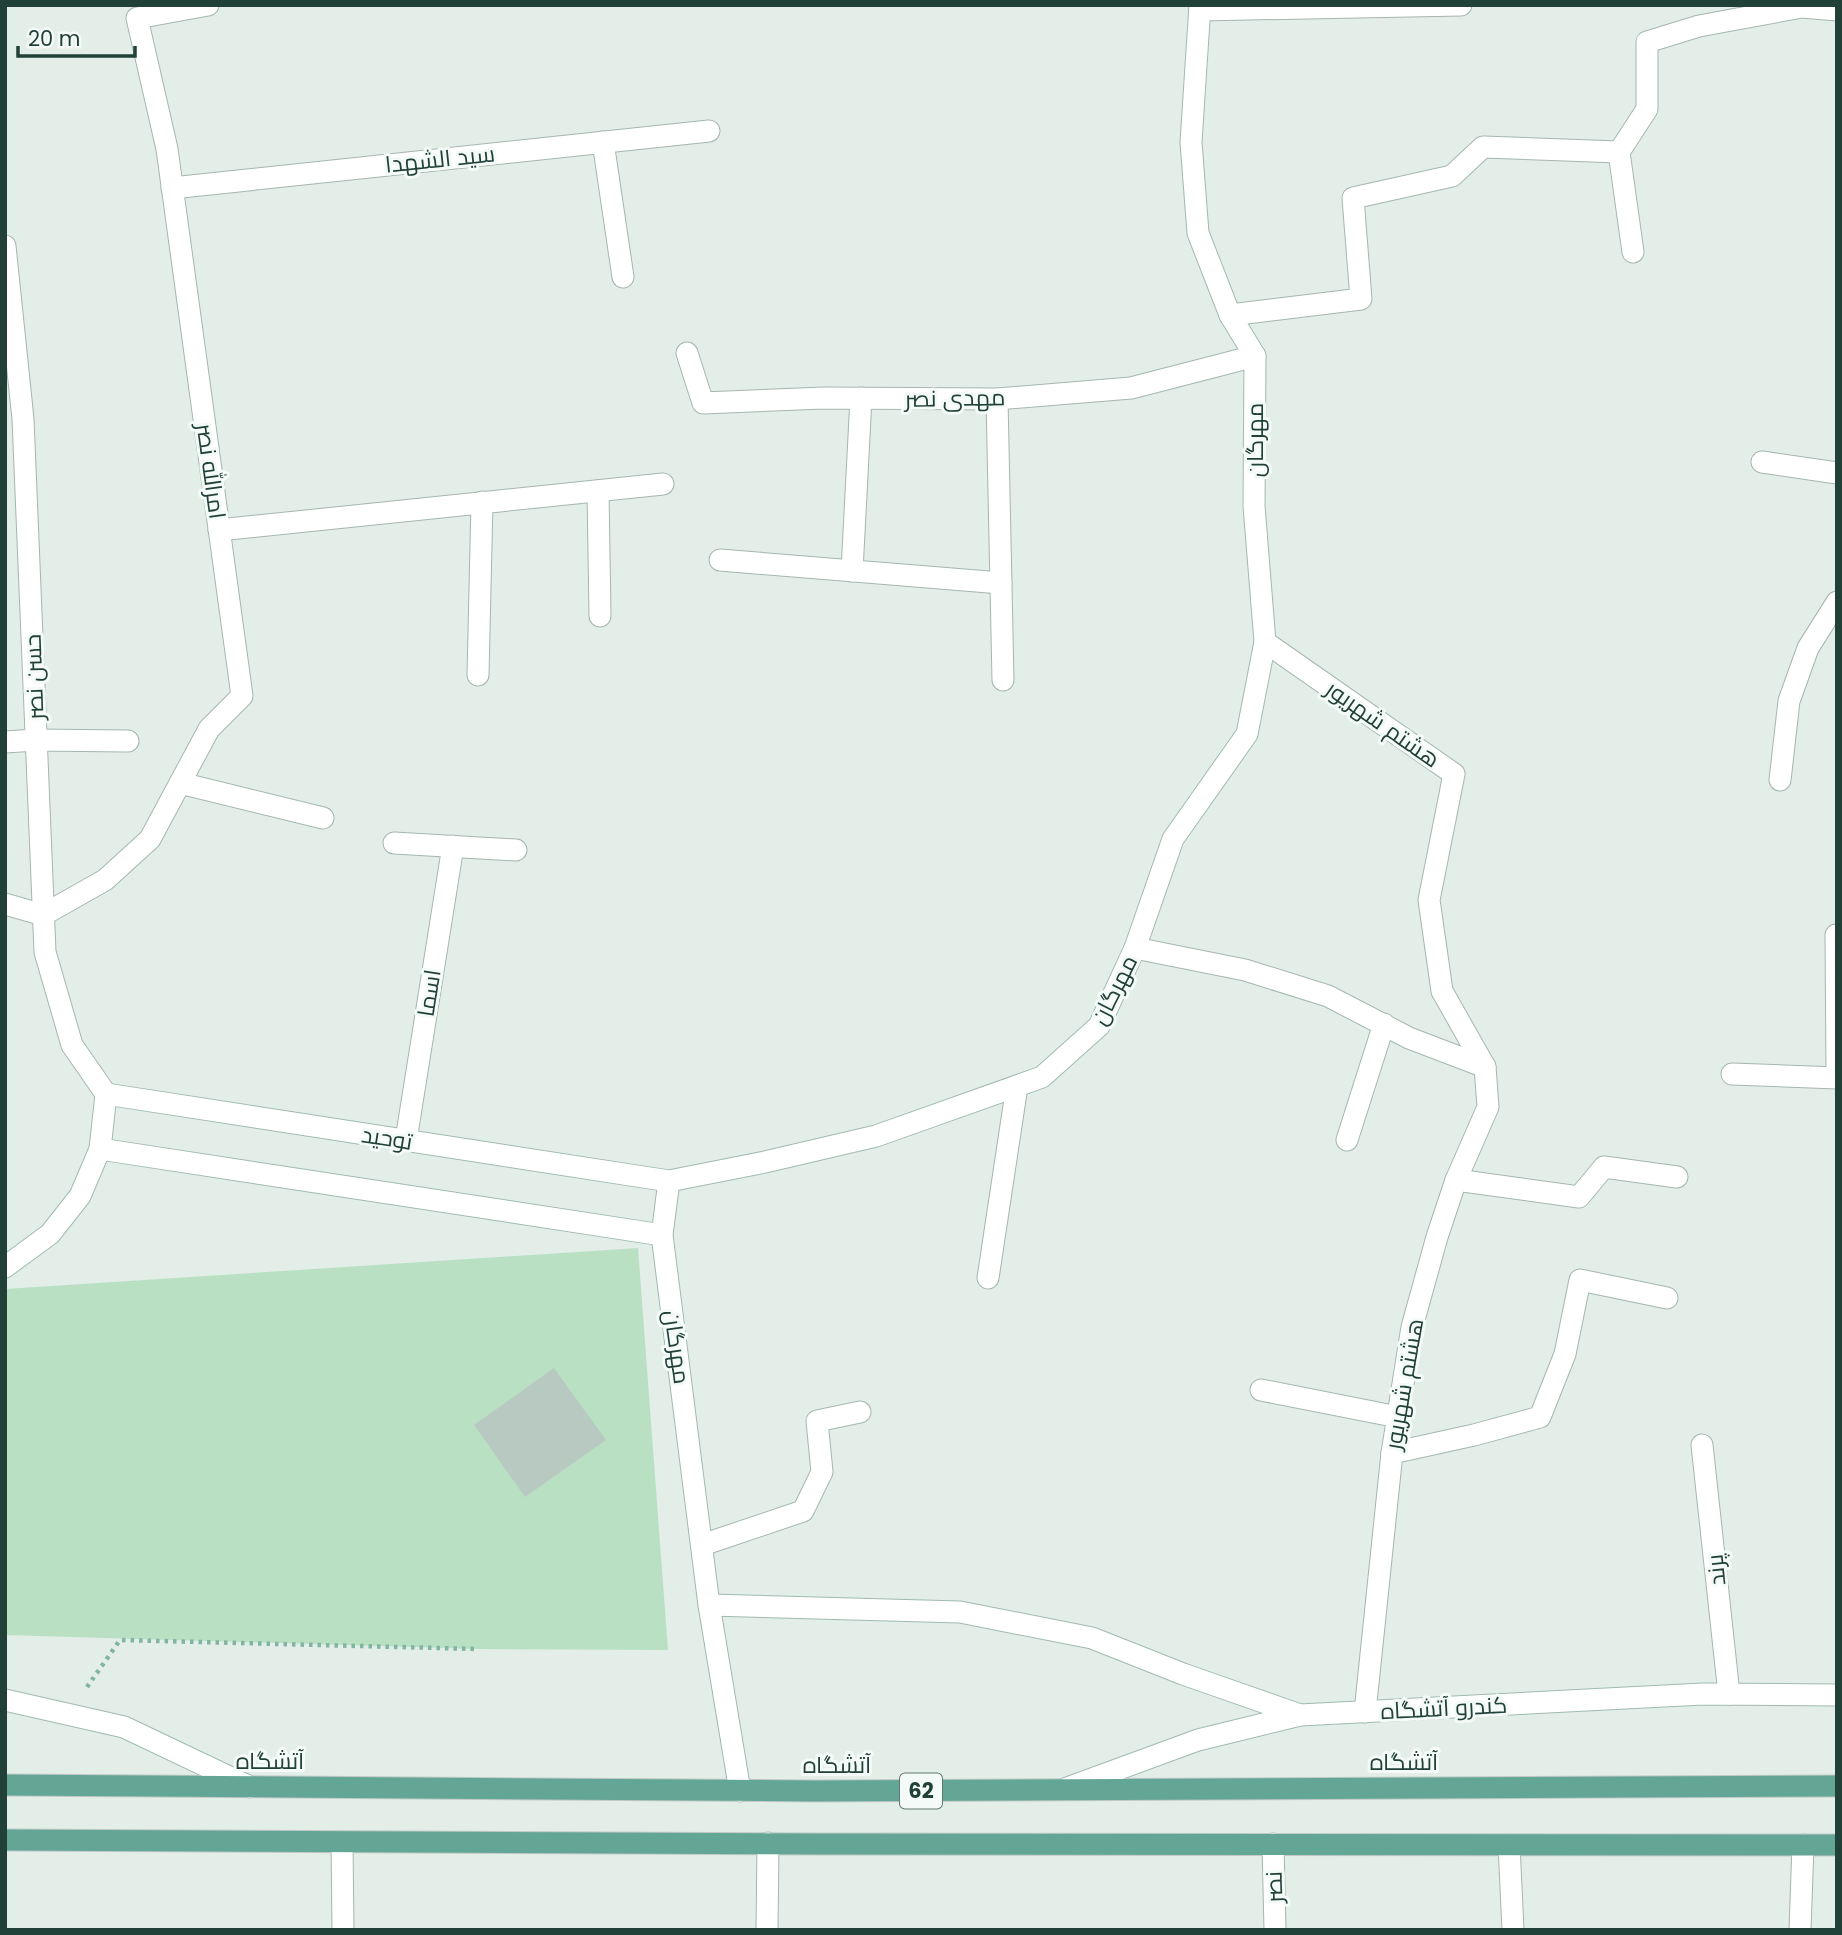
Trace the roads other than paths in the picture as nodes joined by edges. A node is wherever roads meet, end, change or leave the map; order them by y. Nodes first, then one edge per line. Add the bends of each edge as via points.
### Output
1 (208, 5) edge
2 (1461, 5) edge
3 (1200, 7) edge
4 (1837, 10) edge
5 (709, 131) dead end
6 (603, 142) junction
7 (1619, 152) junction
8 (172, 188) junction
9 (5, 246) edge
10 (1633, 252) dead end
11 (623, 278) dead end
12 (1230, 315) junction
13 (687, 353) dead end
14 (1255, 356) junction
15 (862, 398) junction
16 (997, 399) junction
17 (15, 448) edge
18 (1762, 462) dead end
19 (1836, 477) edge
20 (663, 484) dead end
21 (598, 491) junction
22 (482, 502) junction
23 (219, 530) junction
24 (720, 560) dead end
25 (852, 571) junction
26 (1001, 583) junction
27 (1837, 602) edge
28 (600, 616) dead end
29 (1265, 642) junction
30 (478, 675) dead end
31 (1003, 680) dead end
32 (36, 740) junction
33 (128, 741) dead end
34 (5, 742) edge
35 (1780, 780) dead end
36 (180, 783) junction
37 (323, 818) dead end
38 (394, 843) dead end
39 (453, 846) junction
40 (516, 850) dead end
41 (5, 904) edge
42 (43, 915) junction
43 (1836, 935) edge
44 (1135, 948) junction
45 (1384, 1024) junction
46 (1485, 1067) junction
47 (1732, 1074) dead end
48 (1837, 1076) edge
49 (1017, 1086) junction
50 (106, 1094) junction
51 (406, 1140) junction
52 (1347, 1140) dead end
53 (100, 1149) junction
54 (1677, 1177) dead end
55 (1456, 1180) junction
56 (668, 1181) junction
57 (662, 1235) junction
58 (5, 1267) edge
59 (988, 1278) dead end
60 (1667, 1298) dead end
61 (1261, 1390) dead end
62 (860, 1412) dead end
63 (1398, 1417) junction
64 (1702, 1445) dead end
65 (1392, 1453) junction
66 (702, 1545) junction
67 (709, 1605) junction
68 (1729, 1694) junction
69 (1837, 1695) edge
70 (5, 1700) edge
71 (1365, 1712) junction
72 (1300, 1715) junction
73 (5, 1785) edge
74 (1837, 1786) edge
75 (250, 1787) junction
76 (1063, 1790) junction
77 (740, 1791) junction
78 (5, 1840) edge
79 (342, 1842) junction
80 (768, 1843) junction
81 (1273, 1844) junction
82 (1509, 1845) junction
83 (1803, 1845) junction
84 (1837, 1845) edge
85 (343, 1930) edge
86 (767, 1930) edge
87 (1275, 1930) edge
88 (1513, 1930) edge
89 (1800, 1930) edge

1 - 8 street, امرالله نصر via 137,18
2 - 3 street
3 - 12 street via 1191,142 1198,233
4 - 7 street via 1802,7 1699,26 1647,42 1647,109
5 - 6 street, سید الشهدا
6 - 8 street, سید الشهدا
6 - 11 street
7 - 10 street
7 - 12 street via 1483,147 1452,176 1353,198 1361,299
8 - 23 street, امرالله نصر
9 - 17 street, حسن نصر
12 - 14 street
13 - 15 street, مهدی نصر via 704,403
14 - 16 street, مهدی نصر via 1131,387
14 - 29 street, مهرگان via 1254,506
15 - 16 street, مهدی نصر
15 - 25 street
16 - 26 street
17 - 32 street, حسن نصر
18 - 19 street
20 - 21 street
21 - 22 street
21 - 28 street
22 - 23 street
22 - 30 street
23 - 36 street, امرالله نصر via 242,696 209,729
24 - 25 street
25 - 26 street
26 - 31 street
27 - 35 street via 1808,648 1789,701
29 - 44 street, مهرگان via 1247,734 1173,839
29 - 46 street, هشتم شهریور via 1454,774 1429,900 1442,991
32 - 33 street
32 - 34 street
32 - 42 street, حسن نصر
36 - 37 street
36 - 42 street, امرالله نصر via 150,839 105,880
38 - 39 street
39 - 40 street
39 - 51 street, اسما
41 - 42 street
42 - 50 street, حسن نصر via 45,952 72,1045
43 - 48 street
44 - 45 street via 1257,973 1328,996
44 - 49 street, مهرگان via 1099,1026 1042,1077
45 - 46 street
45 - 52 street
46 - 55 street, هشتم شهریور via 1488,1107
47 - 48 street
49 - 56 street, مهرگان via 876,1136
49 - 59 street
50 - 51 street, توحید
50 - 53 street
51 - 56 street, توحید
53 - 57 street
53 - 58 street via 80,1196 50,1234
54 - 55 street via 1604,1167 1579,1197
55 - 63 street, هشتم شهریور via 1412,1327
56 - 57 street, مهرگان
57 - 66 street, مهرگان
60 - 65 street via 1580,1280 1565,1354 1540,1416
61 - 63 street
62 - 66 street via 817,1421 822,1472 803,1511
63 - 65 street, هشتم شهریور
64 - 68 street, پرند
65 - 71 street, هشتم شهریور
66 - 67 street, مهرگان
67 - 72 street via 960,1612 1092,1638
67 - 77 street, مهرگان
68 - 69 street, کندرو آتشگاه
68 - 71 street, کندرو آتشگاه
70 - 75 street via 124,1727
71 - 72 street, کندرو آتشگاه
72 - 76 street, کندرو آتشگاه via 1198,1741
73 - 75 main road, آتشگاه / 62
74 - 76 main road, آتشگاه / 62
75 - 77 main road, آتشگاه / 62
76 - 77 main road, آتشگاه / 62
78 - 79 main road
79 - 80 main road
79 - 85 street
80 - 81 main road
80 - 86 street
81 - 82 main road
81 - 87 street, نصر
82 - 83 main road
82 - 88 street
83 - 84 main road
83 - 89 street

